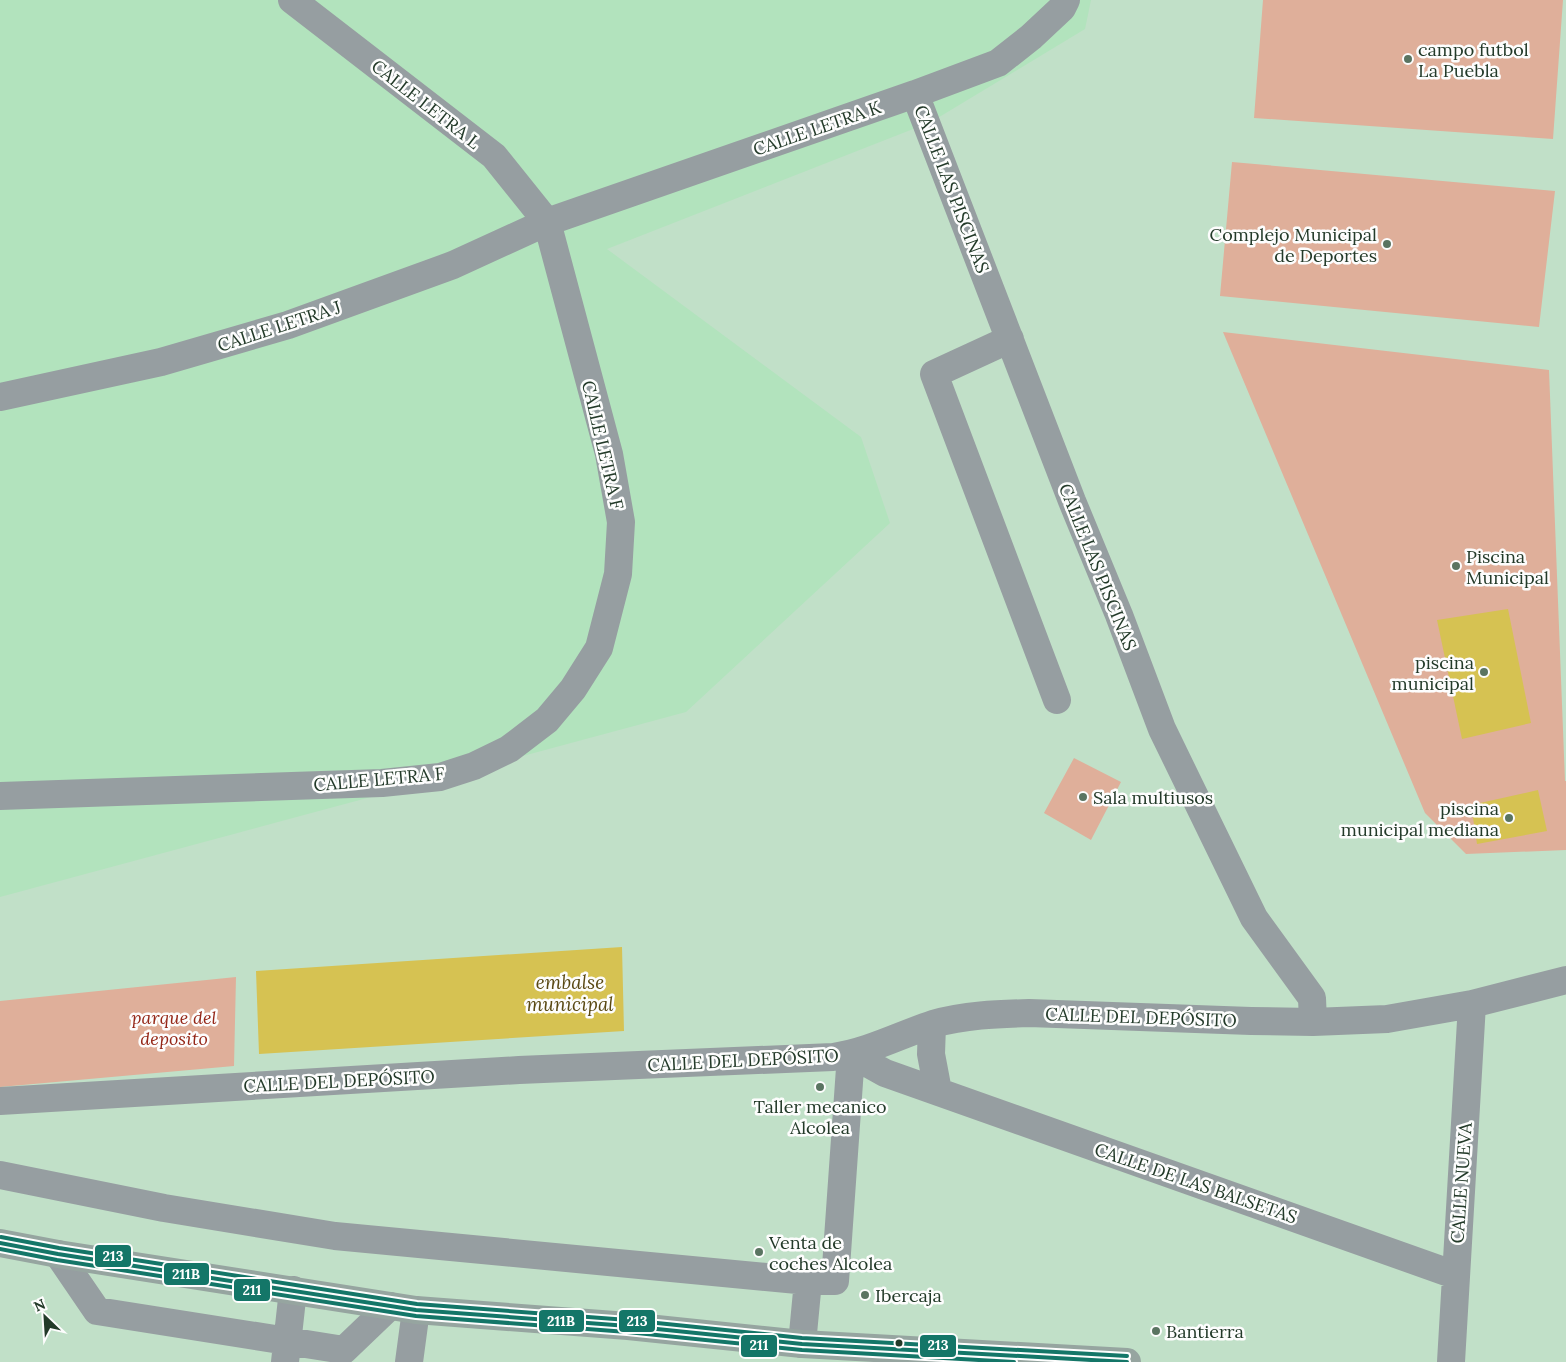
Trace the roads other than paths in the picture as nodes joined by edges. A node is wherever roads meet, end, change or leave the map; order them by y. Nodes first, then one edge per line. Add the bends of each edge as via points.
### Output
1 (292, 0) edge
2 (1066, 0) edge
3 (915, 94) junction
4 (547, 222) junction
5 (1010, 339) junction
6 (0, 397) edge
7 (1057, 700) dead end
8 (0, 796) edge
9 (1566, 980) edge
10 (1472, 1004) junction
11 (1314, 1022) junction
12 (932, 1025) junction
13 (851, 1054) junction
14 (938, 1091) junction
15 (0, 1101) edge
16 (0, 1175) edge
17 (0, 1243) edge
18 (58, 1254) junction
19 (1455, 1274) junction
20 (808, 1281) junction
21 (293, 1290) junction
22 (403, 1308) junction
23 (802, 1344) junction
24 (286, 1352) edge
25 (343, 1356) edge
26 (915, 1356) edge
27 (409, 1362) edge
28 (1127, 1362) edge
29 (1451, 1362) edge

1 - 4 street, CALLE LETRA L via 494,156
2 - 3 street, CALLE LETRA K via 1062,8 1031,37 998,63
3 - 4 street, CALLE LETRA K
3 - 5 street, CALLE LAS PISCINAS
4 - 6 street, CALLE LETRA J via 452,265 288,325 161,362
4 - 8 street, CALLE LETRA F via 609,454 621,522 618,574 598,648 573,689 547,720 510,748 474,766 440,777 382,783
5 - 7 street via 934,374
5 - 11 street, CALLE LAS PISCINAS via 1162,729 1254,918 1312,998
9 - 10 street, CALLE DEL DEPÓSITO
10 - 11 street, CALLE DEL DEPÓSITO via 1387,1019
10 - 19 street, CALLE NUEVA
11 - 12 street, CALLE DEL DEPÓSITO via 1029,1013 974,1015
12 - 13 street, CALLE DEL DEPÓSITO
12 - 14 street via 931,1054
13 - 14 street, CALLE DE LAS BALSETAS via 885,1073
13 - 15 street, CALLE DEL DEPÓSITO
13 - 20 street via 835,1281
14 - 19 street, CALLE DE LAS BALSETAS
16 - 20 street via 164,1208 335,1236
17 - 18 highway
18 - 21 highway
18 - 24 street via 97,1311
19 - 29 street, CALLE NUEVA
20 - 23 street
21 - 22 highway
21 - 24 street
22 - 23 highway
22 - 25 street
22 - 27 street
23 - 26 highway
24 - 25 street
26 - 28 highway

